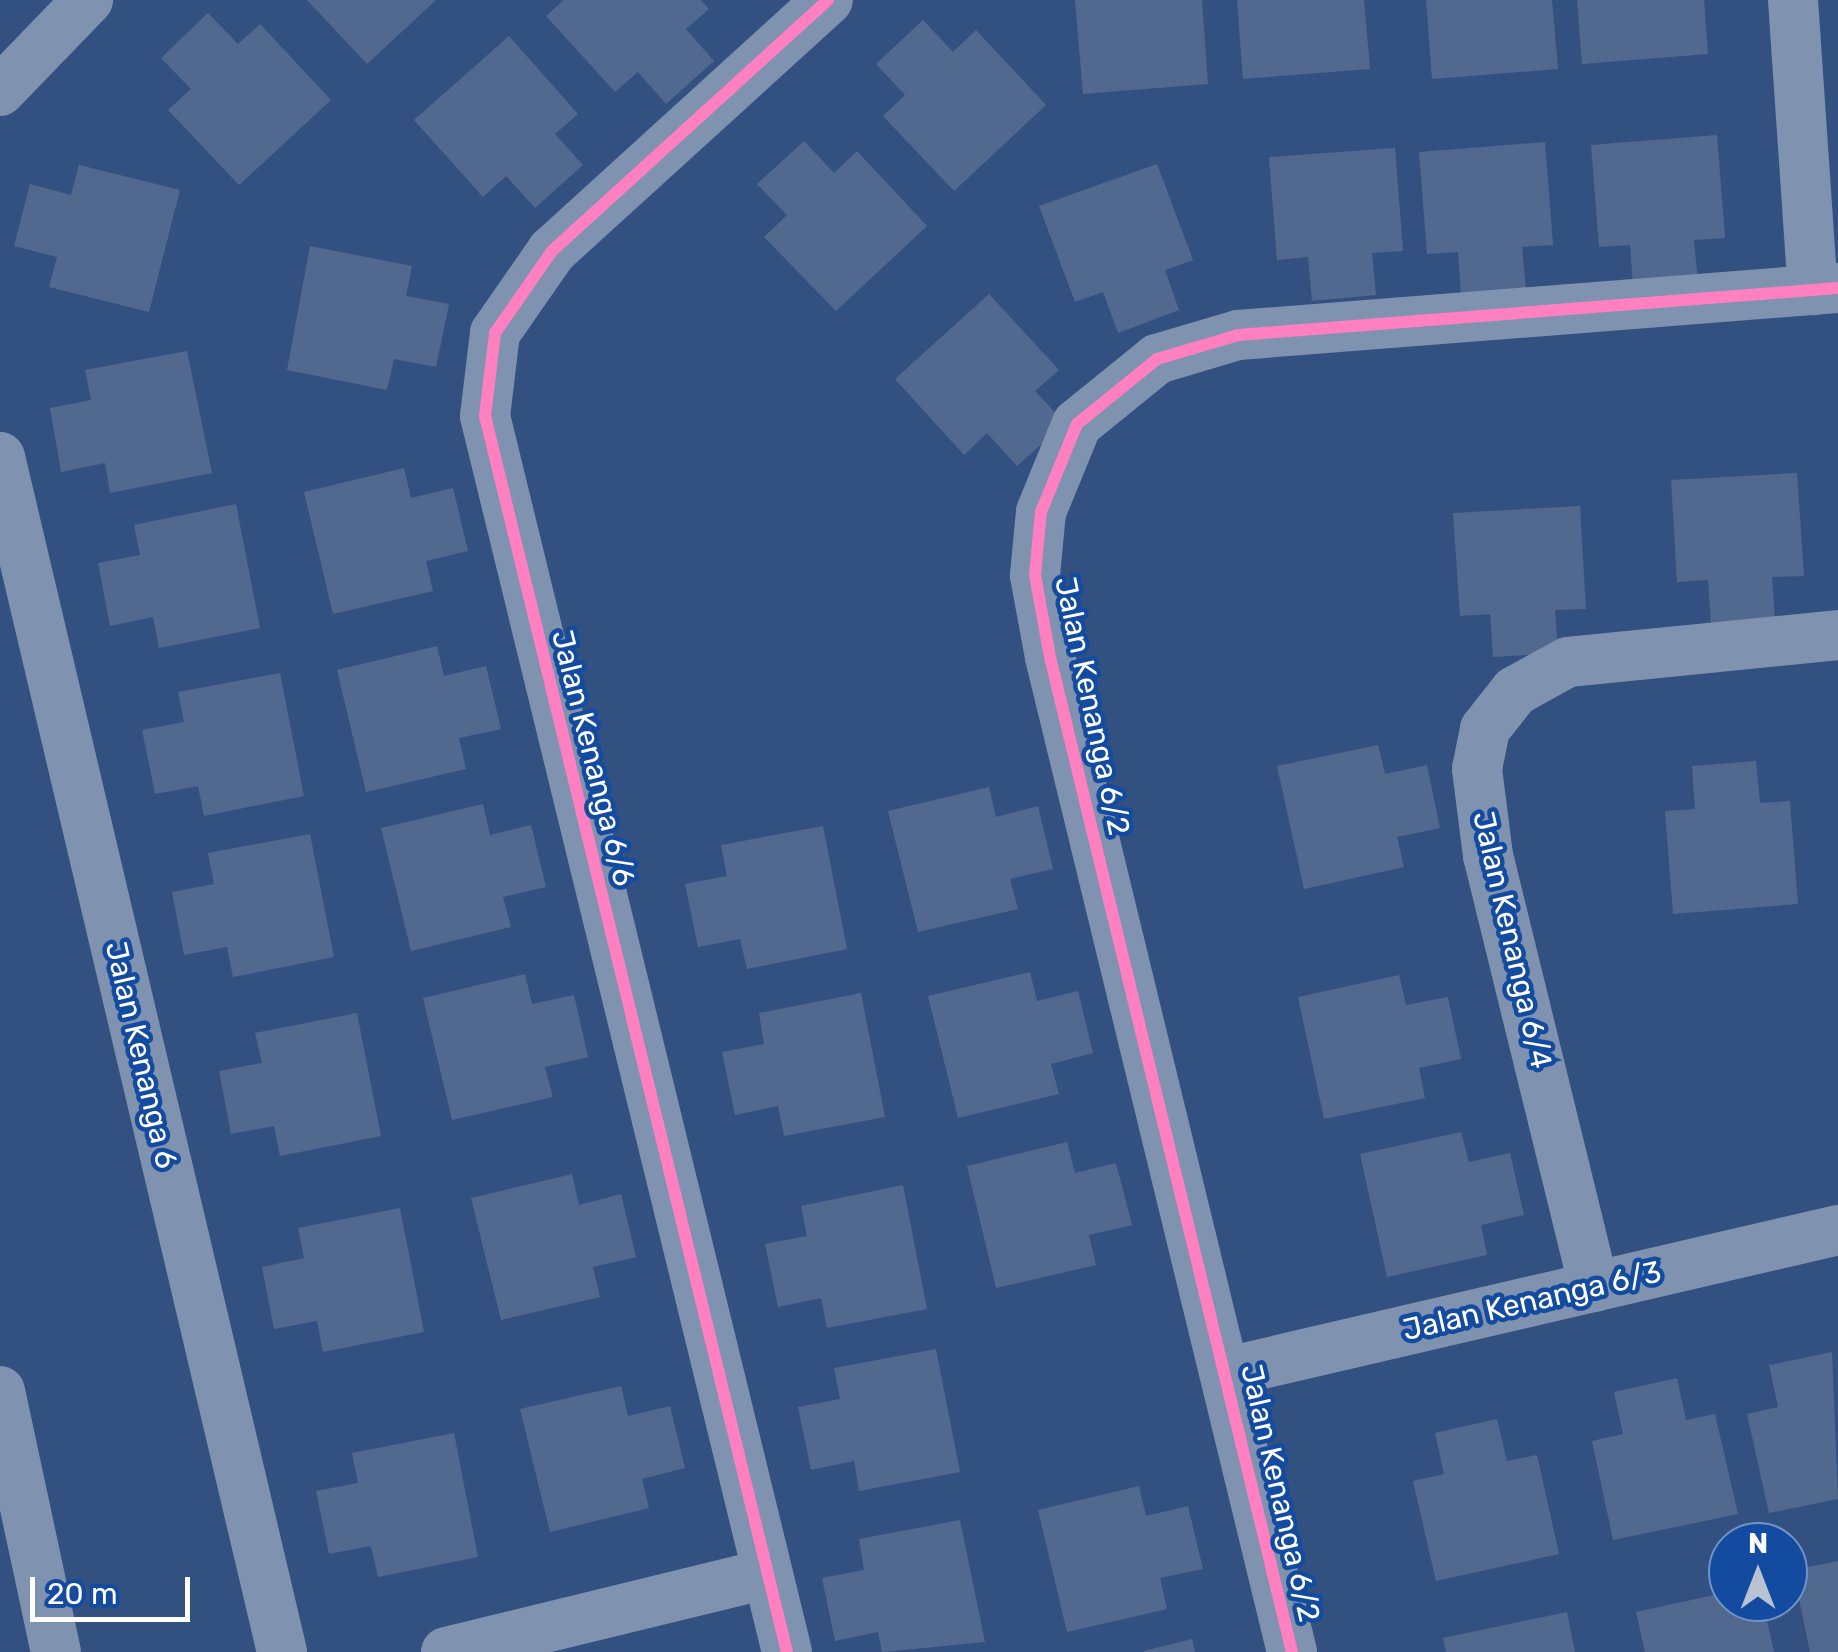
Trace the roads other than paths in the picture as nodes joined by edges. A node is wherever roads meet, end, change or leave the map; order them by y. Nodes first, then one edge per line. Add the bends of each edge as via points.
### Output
1 (88, 0) edge
2 (828, 0) edge
3 (1794, 0) edge
4 (0, 91) edge
5 (1826, 289) edge
6 (0, 457) edge
7 (1838, 635) edge
8 (1838, 1230) edge
9 (1594, 1286) junction
10 (1227, 1372) junction
11 (0, 1391) edge
12 (767, 1574) junction
13 (56, 1652) edge
14 (282, 1652) edge
15 (446, 1652) edge
16 (787, 1652) edge
17 (1292, 1652) edge

1 - 4 street
2 - 12 street, Jalan Kenanga 6/6 via 552,251 495,333 486,416
3 - 5 street
5 - 10 street, Jalan Kenanga 6/2 via 1238,336 1156,360 1077,424 1041,512 1035,575
6 - 14 street, Jalan Kenanga 6
7 - 9 street, Jalan Kenanga 6/4 via 1568,662 1515,691 1484,729 1476,769 1488,856
8 - 9 street, Jalan Kenanga 6/3
9 - 10 street, Jalan Kenanga 6/3
10 - 17 street, Jalan Kenanga 6/2
11 - 13 street
12 - 15 street
12 - 16 street, Jalan Kenanga 6/6

